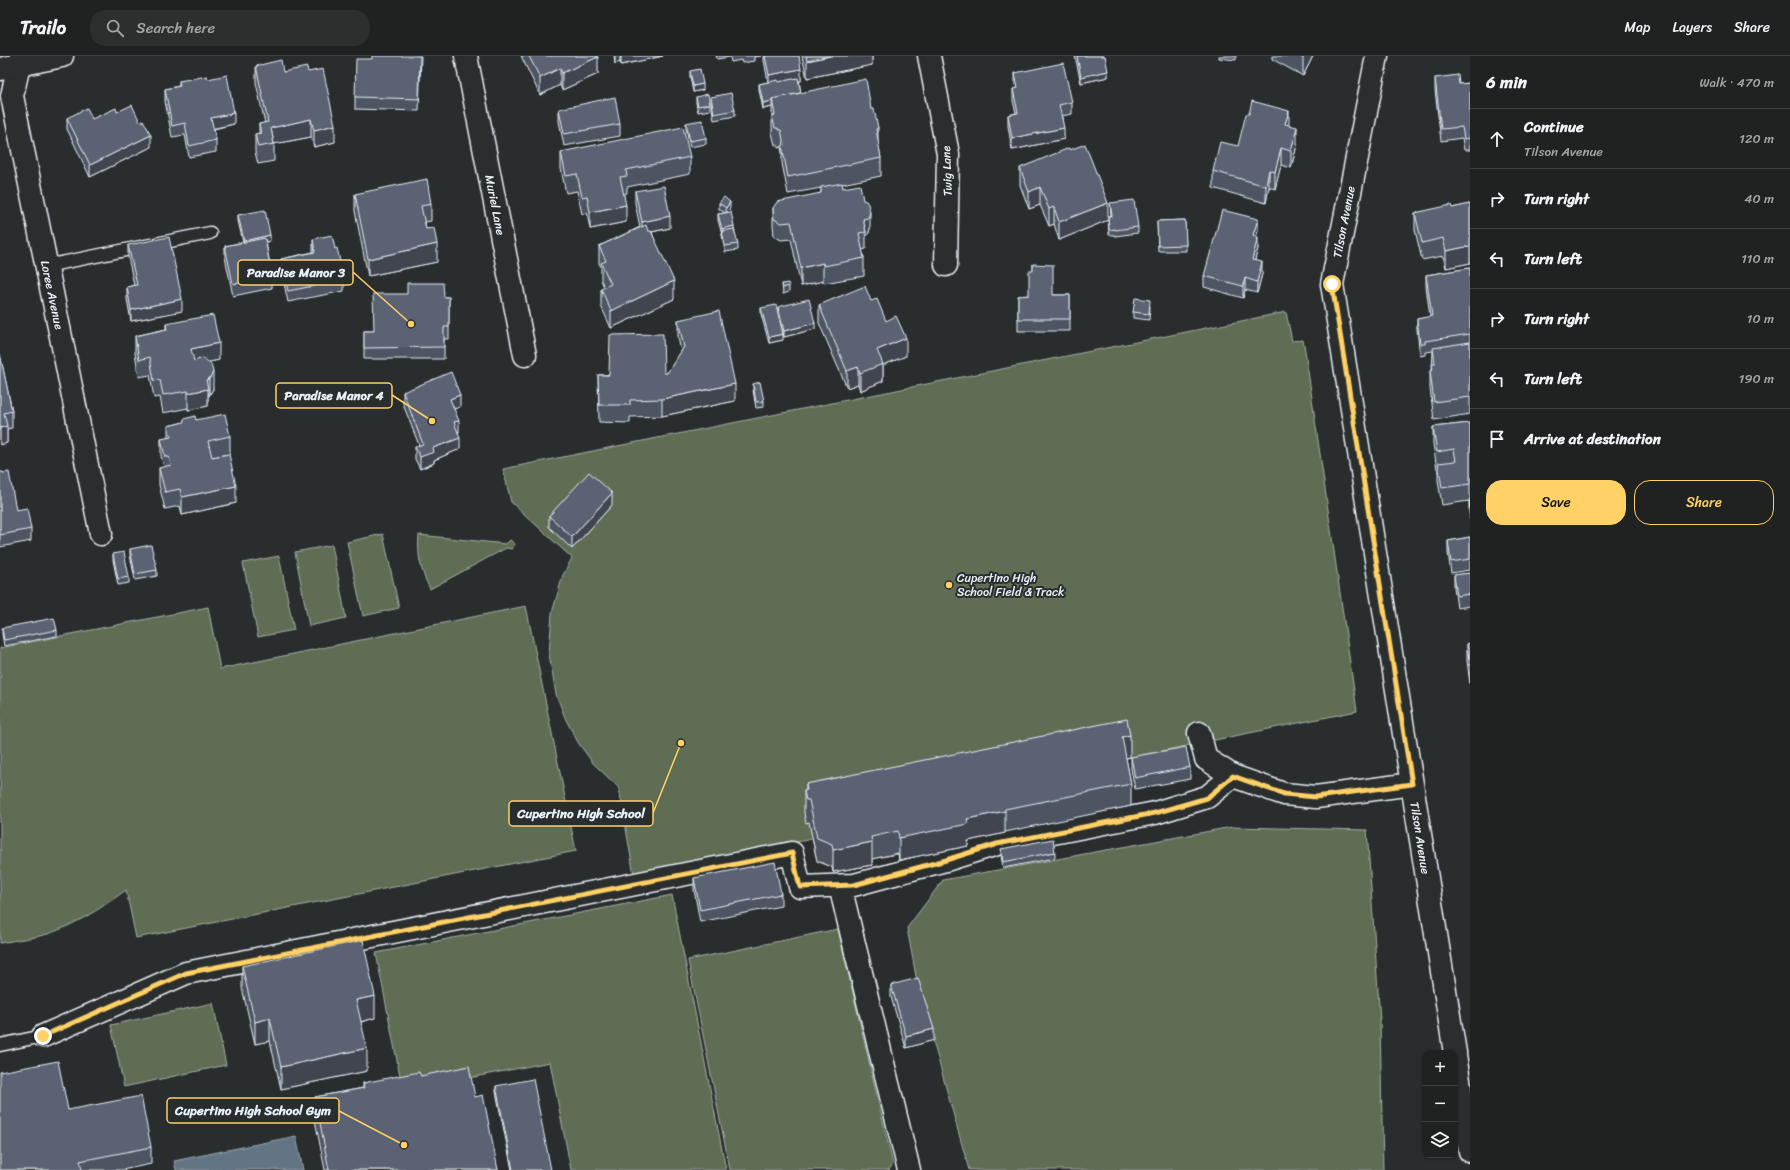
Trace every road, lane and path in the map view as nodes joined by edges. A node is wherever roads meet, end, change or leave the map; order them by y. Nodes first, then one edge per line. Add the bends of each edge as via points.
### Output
1 (62, 56) edge
2 (466, 56) edge
3 (929, 56) edge
4 (1377, 56) edge
5 (13, 63) edge
6 (210, 233) dead end
7 (946, 264) dead end
8 (46, 266) junction
9 (525, 355) dead end
10 (101, 534) dead end
11 (1199, 733) dead end
12 (1233, 776) junction
13 (1412, 784) junction
14 (840, 886) junction
15 (43, 1036) joint
16 (0, 1044) edge
17 (1454, 1050) edge
18 (1458, 1073) edge
19 (1470, 1151) edge
20 (909, 1170) edge

1 - 5 street
2 - 9 street, Muriel Lane
3 - 7 street, Twig Lane via 948,154
4 - 13 street, Tilson Avenue via 1332,284
5 - 8 street, Loree Avenue via 12,96
6 - 8 lane
8 - 10 street, Loree Avenue
11 - 12 street via 1206,759
12 - 13 street via 1284,794 1316,797
12 - 14 street via 1207,798 1155,813 997,844 862,883
13 - 17 street, Tilson Avenue
14 - 15 street via 800,887 792,853 186,973
14 - 20 street
15 - 16 lane
18 - 19 street, Tilson Avenue

